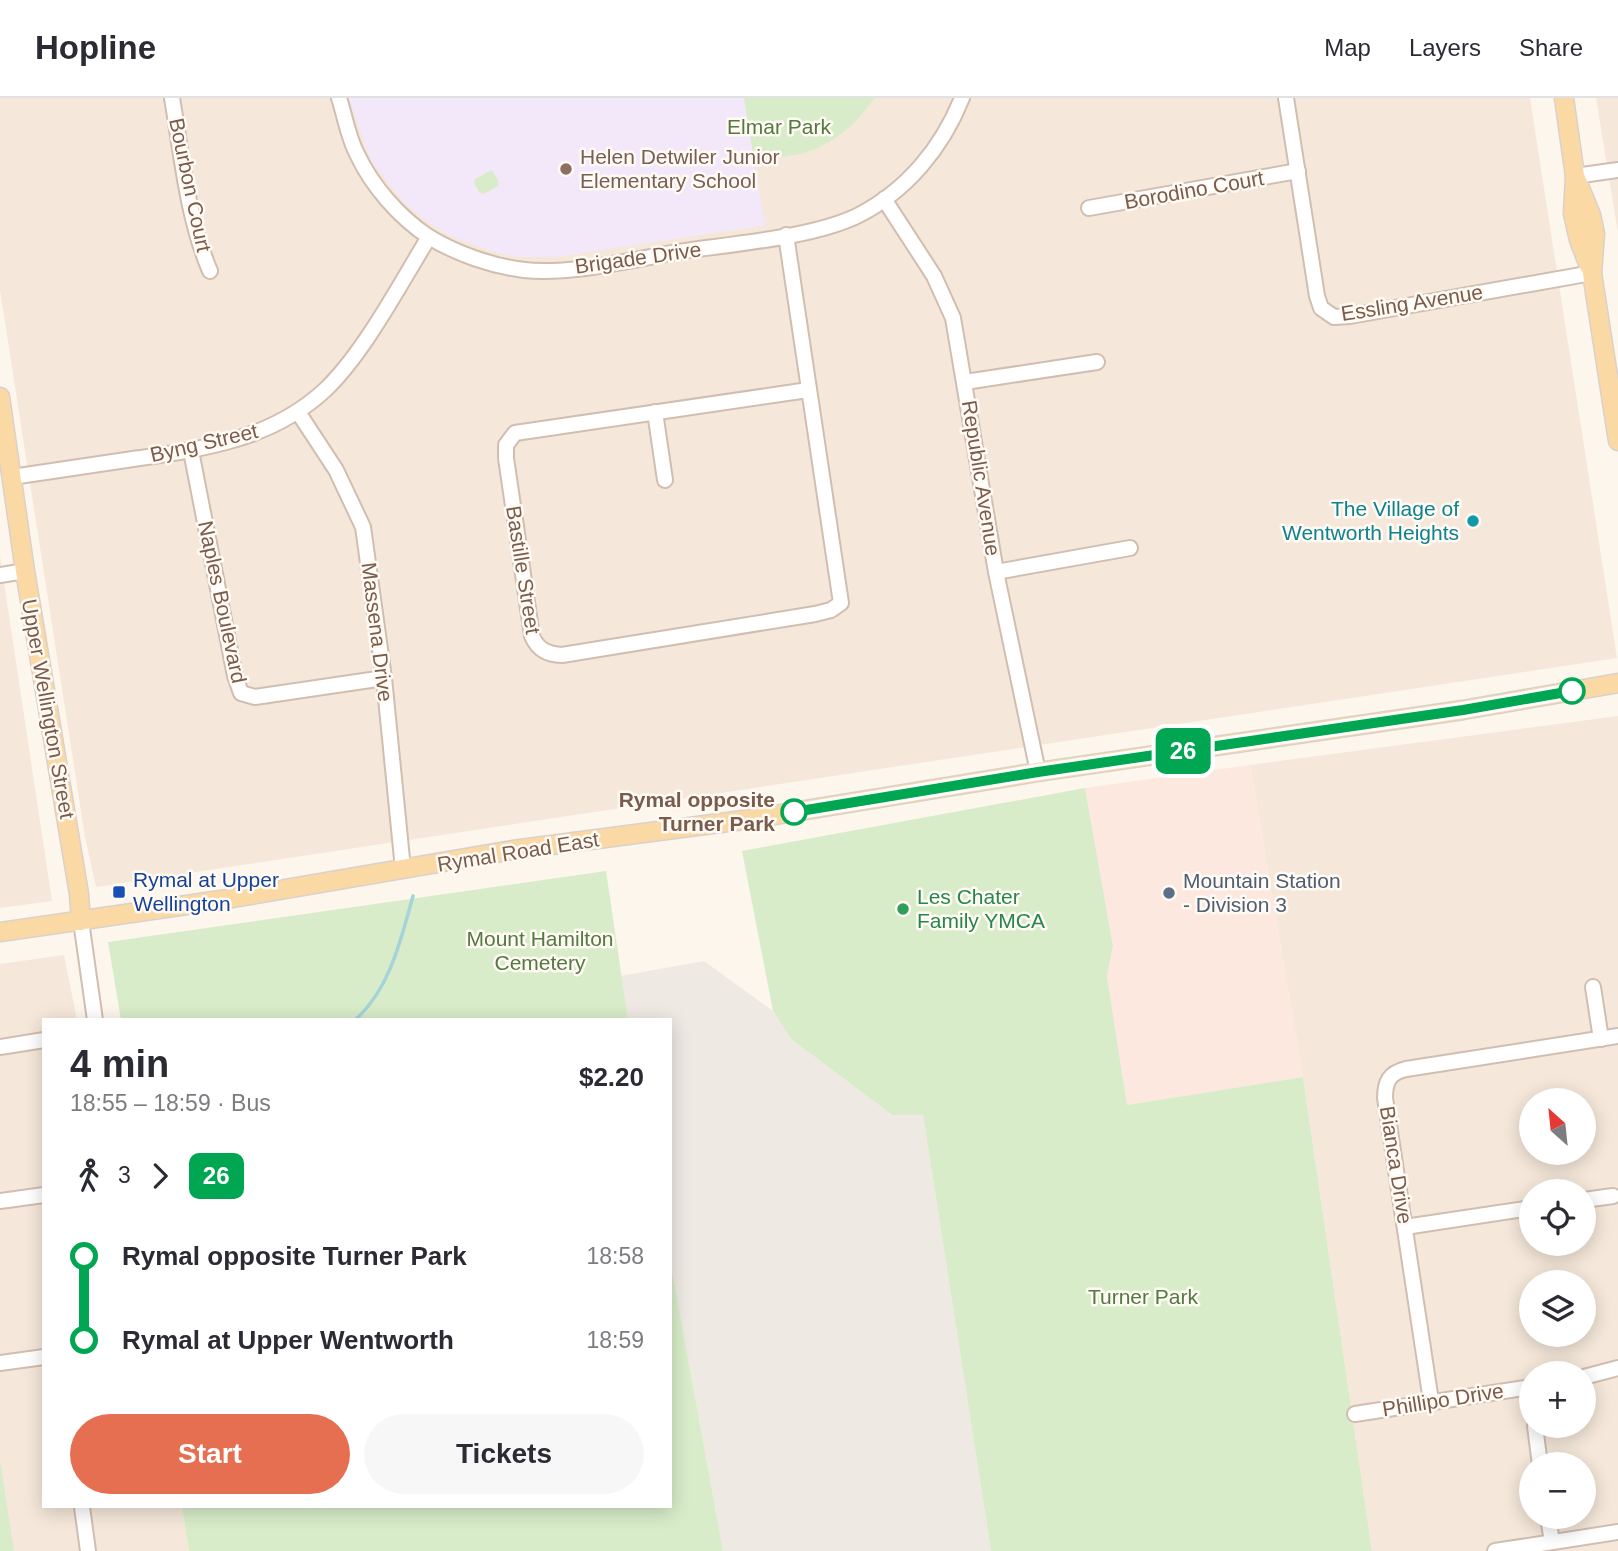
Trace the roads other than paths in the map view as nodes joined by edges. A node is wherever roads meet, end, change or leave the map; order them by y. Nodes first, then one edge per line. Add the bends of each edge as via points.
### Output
1 (172, 98) edge
2 (339, 98) edge
3 (962, 98) edge
4 (1286, 98) edge
5 (1564, 98) edge
6 (1618, 170) edge
7 (1298, 171) junction
8 (1575, 176) junction
9 (884, 199) junction
10 (1089, 208) dead end
11 (786, 235) junction
12 (429, 237) junction
13 (210, 271) dead end
14 (1592, 273) junction
15 (1097, 362) dead end
16 (965, 382) junction
17 (808, 390) junction
18 (0, 397) edge
19 (298, 412) junction
20 (655, 412) junction
21 (1618, 441) edge
22 (191, 451) junction
23 (12, 477) junction
24 (665, 480) dead end
25 (1130, 548) dead end
26 (25, 571) junction
27 (996, 572) junction
28 (0, 575) edge
29 (384, 678) junction
30 (1618, 683) edge
31 (1038, 772) junction
32 (403, 869) junction
33 (81, 920) junction
34 (0, 932) edge
35 (1593, 987) dead end
36 (95, 1018) edge
37 (1618, 1036) edge
38 (1601, 1039) junction
39 (42, 1040) edge
40 (0, 1047) edge
41 (42, 1195) edge
42 (1614, 1196) dead end
43 (1596, 1198) edge
44 (0, 1201) edge
45 (1519, 1210) edge
46 (1405, 1227) junction
47 (42, 1357) edge
48 (0, 1363) edge
49 (1618, 1368) edge
50 (1596, 1374) edge
51 (1519, 1389) edge
52 (1432, 1401) junction
53 (1355, 1414) dead end
54 (82, 1508) edge
55 (1550, 1529) edge
56 (1618, 1532) edge
57 (1552, 1542) junction
58 (88, 1551) edge
59 (1496, 1551) edge

1 - 13 street, Bourbon Court via 191,208
2 - 12 street, Brigade Drive via 355,152 372,181 395,209
3 - 9 street, Brigade Drive via 940,143 904,184
4 - 7 street, Essling Avenue
5 - 8 main road
6 - 8 street
7 - 10 street, Borodino Court
7 - 14 street, Essling Avenue via 1317,296 1321,309 1334,317
8 - 14 main road via 1595,234
9 - 11 street, Brigade Drive via 857,216
9 - 16 street, Republic Avenue via 944,296
11 - 12 street, Brigade Drive via 547,271 472,258
11 - 17 street, Bastille Street
12 - 19 street, Byng Street via 348,364
14 - 21 main road
15 - 16 street
16 - 27 street, Republic Avenue
17 - 20 street, Bastille Street
17 - 20 street, Bastille Street via 841,603 815,614 549,654 535,645 532,636 506,444 515,433 531,429
18 - 23 main road, Upper Wellington Street
19 - 22 street, Byng Street via 252,435
19 - 29 street, Massena Drive via 336,470 363,527
20 - 24 street
22 - 23 street, Byng Street
22 - 29 street, Naples Boulevard via 241,693 255,697
23 - 26 main road, Upper Wellington Street
25 - 27 street
26 - 28 street
26 - 33 main road, Upper Wellington Street
27 - 31 street, Republic Avenue
29 - 32 street, Massena Drive
30 - 31 main road, Rymal Road East
31 - 32 main road, Rymal Road East
32 - 33 main road, Rymal Road East
33 - 34 main road, Rymal Road East
33 - 36 street, Upper Wellington Street
35 - 38 street
37 - 38 street, Bianca Drive
38 - 46 street, Bianca Drive via 1392,1074 1385,1083 1385,1098
39 - 40 street
41 - 44 street
42 - 43 street
45 - 46 street
46 - 52 street, Bianca Drive
47 - 48 street
49 - 50 street
51 - 52 street, Phillipo Drive
52 - 53 street, Phillipo Drive
54 - 58 street
55 - 57 street
56 - 57 street
57 - 59 street

